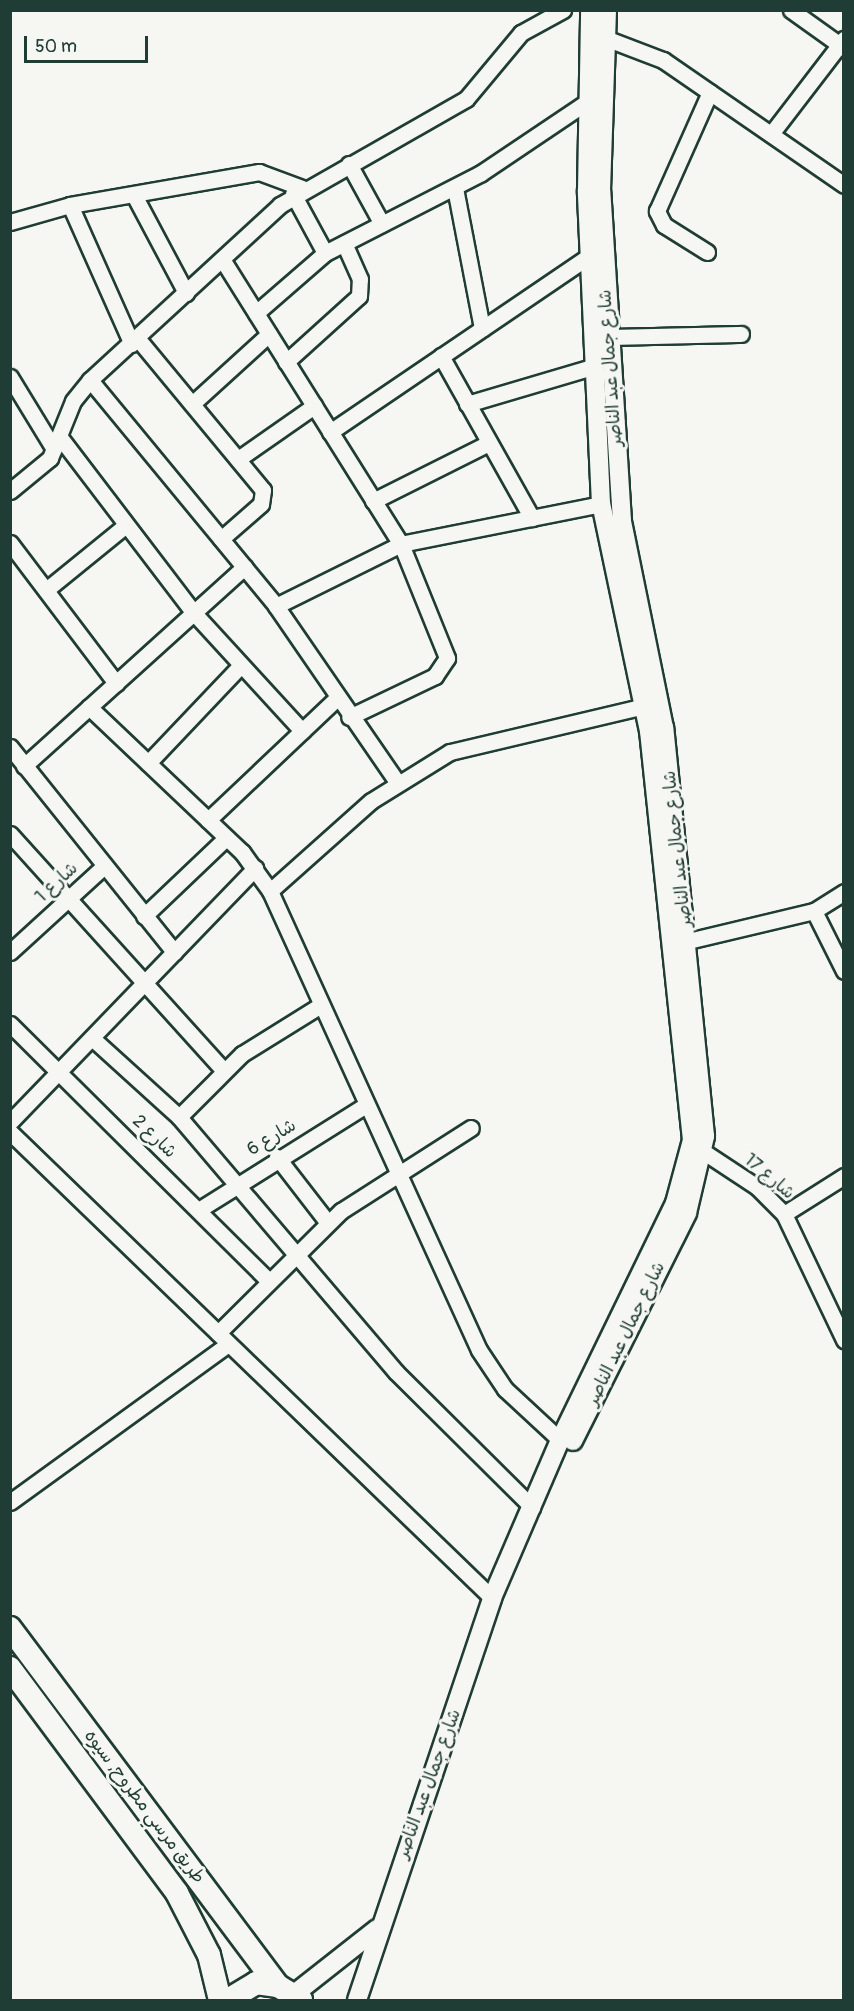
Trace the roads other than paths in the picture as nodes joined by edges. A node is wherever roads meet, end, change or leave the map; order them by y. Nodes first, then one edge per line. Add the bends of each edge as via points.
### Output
1 (563, 10) edge
2 (590, 10) edge
3 (607, 10) edge
4 (791, 10) edge
5 (605, 38) junction
6 (842, 44) edge
7 (710, 92) junction
8 (588, 101) junction
9 (771, 134) junction
10 (349, 164) junction
11 (843, 185) edge
12 (455, 188) junction
13 (298, 191) junction
14 (134, 195) junction
15 (70, 206) junction
16 (10, 222) edge
17 (382, 224) junction
18 (344, 243) junction
19 (707, 252) dead end
20 (326, 253) junction
21 (590, 255) junction
22 (222, 259) junction
23 (186, 293) junction
24 (256, 313) junction
25 (482, 328) junction
26 (269, 334) junction
27 (741, 334) dead end
28 (607, 337) junction
29 (135, 341) junction
30 (441, 356) junction
31 (286, 362) junction
32 (595, 366) junction
33 (10, 377) edge
34 (90, 380) junction
35 (192, 404) junction
36 (467, 404) junction
37 (314, 406) junction
38 (330, 432) junction
39 (56, 442) junction
40 (489, 443) junction
41 (238, 459) junction
42 (10, 491) edge
43 (373, 501) junction
44 (602, 504) junction
45 (532, 518) junction
46 (126, 525) junction
47 (221, 539) junction
48 (10, 543) edge
49 (401, 544) junction
50 (244, 567) junction
51 (46, 590) junction
52 (276, 606) junction
53 (194, 613) junction
54 (241, 664) junction
55 (116, 683) junction
56 (336, 699) junction
57 (644, 706) junction
58 (89, 707) junction
59 (349, 717) junction
60 (302, 731) junction
61 (10, 747) edge
62 (148, 763) junction
63 (24, 766) junction
64 (397, 782) junction
65 (208, 820) junction
66 (10, 834) edge
67 (226, 838) junction
68 (103, 867) junction
69 (255, 868) junction
70 (270, 891) junction
71 (843, 892) edge
72 (68, 899) junction
73 (678, 907) junction
74 (814, 910) junction
75 (144, 916) junction
76 (688, 941) junction
77 (10, 952) edge
78 (174, 952) junction
79 (843, 971) edge
80 (143, 984) junction
81 (321, 1005) junction
82 (10, 1024) edge
83 (92, 1038) junction
84 (224, 1071) junction
85 (59, 1072) junction
86 (366, 1105) junction
87 (179, 1117) junction
88 (10, 1122) edge
89 (471, 1128) dead end
90 (10, 1132) edge
91 (704, 1152) junction
92 (277, 1157) junction
93 (398, 1174) junction
94 (843, 1176) edge
95 (236, 1183) junction
96 (200, 1209) junction
97 (784, 1214) junction
98 (328, 1223) junction
99 (294, 1255) junction
100 (269, 1281) junction
101 (223, 1338) junction
102 (843, 1340) edge
103 (560, 1440) junction
104 (10, 1502) edge
105 (532, 1506) junction
106 (492, 1598) junction
107 (10, 1628) edge
108 (480, 1640) junction
109 (10, 1668) edge
110 (378, 1927) junction
111 (291, 1994) edge
112 (220, 2001) edge
113 (228, 2001) edge
114 (357, 2001) edge

1 - 10 street via 521,33 466,99
2 - 8 street, شارع جمال عبد الناصر
3 - 5 street, شارع جمال عبد الناصر
4 - 6 street
5 - 7 street via 663,60
5 - 28 street, شارع جمال عبد الناصر via 601,191
6 - 9 street
7 - 9 street
7 - 19 street via 657,211 664,225
8 - 12 street
8 - 21 street, شارع جمال عبد الناصر
9 - 11 street
10 - 13 street
10 - 17 street
12 - 17 street
12 - 25 street
13 - 14 street via 260,172
13 - 20 street
13 - 22 street
14 - 15 street
14 - 23 street
15 - 16 street
15 - 29 street
17 - 18 street
18 - 20 street
18 - 31 street via 360,279 359,296
20 - 24 street
21 - 25 street
21 - 32 street, شارع جمال عبد الناصر
22 - 23 street
22 - 24 street
23 - 29 street
24 - 26 street
25 - 30 street
26 - 31 street
26 - 35 street
27 - 28 street
28 - 73 street, شارع جمال عبد الناصر via 622,521 662,712
29 - 34 street
29 - 35 street
30 - 36 street
30 - 38 street
31 - 37 street
32 - 36 street
32 - 44 street, شارع جمال عبد الناصر
33 - 39 street
34 - 39 street via 73,401
34 - 47 street
35 - 41 street
36 - 40 street
37 - 38 street
37 - 41 street
38 - 43 street
39 - 42 street via 44,465
39 - 46 street
40 - 43 street
40 - 45 street
41 - 47 street via 260,485 264,500
43 - 49 street
44 - 45 street
44 - 57 street, شارع جمال عبد الناصر
45 - 49 street
46 - 51 street
46 - 53 street
47 - 50 street
48 - 51 street
49 - 52 street
49 - 59 street via 442,646 443,670
50 - 52 street
50 - 53 street
51 - 55 street
52 - 56 street
53 - 54 street
53 - 55 street
54 - 60 street
54 - 62 street
55 - 58 street
56 - 59 street
56 - 60 street
57 - 64 street via 481,741
57 - 73 street, شارع جمال عبد الناصر
58 - 62 street
58 - 63 street
59 - 64 street
60 - 65 street
61 - 63 street
62 - 65 street
63 - 68 street
64 - 70 street
65 - 67 street
66 - 72 street
67 - 69 street
67 - 75 street
68 - 72 street, شارع 1
68 - 75 street
69 - 70 street
69 - 78 street
70 - 81 street
71 - 74 street
72 - 77 street, شارع 1
72 - 80 street
73 - 76 street, شارع جمال عبد الناصر
73 - 103 street, شارع جمال عبد الناصر via 692,1118 689,1161 675,1203
74 - 76 street
74 - 79 street
75 - 78 street
76 - 91 street, شارع جمال عبد الناصر
78 - 80 street
80 - 83 street
80 - 84 street
81 - 84 street via 262,1039
81 - 86 street
82 - 85 street, شارع 2
83 - 85 street
83 - 87 street
84 - 87 street
85 - 88 street
85 - 96 street, شارع 2
86 - 92 street, شارع 6
86 - 93 street
87 - 95 street
89 - 93 street
90 - 101 street
91 - 97 street, شارع 17 via 757,1187
91 - 108 street, شارع جمال عبد الناصر via 687,1213 571,1445 489,1632
92 - 95 street, شارع 6
92 - 98 street
93 - 98 street
93 - 103 street via 491,1370
94 - 97 street
95 - 96 street, شارع 6
95 - 99 street
96 - 100 street, شارع 2
97 - 102 street, شارع 17 via 804,1245
98 - 99 street
99 - 100 street
99 - 105 street via 431,1410
100 - 101 street
101 - 104 street
101 - 106 street
103 - 105 street, شارع جمال عبد الناصر
105 - 106 street, شارع جمال عبد الناصر
106 - 108 street, شارع جمال عبد الناصر
107 - 111 main road, طريق مرسي مطروح, سيوه
108 - 110 street, شارع جمال عبد الناصر
109 - 112 main road, طريق مرسي مطروح, سيوه via 177,1893 209,1955
110 - 111 street
110 - 114 street, شارع جمال عبد الناصر
111 - 113 main road via 245,1985

